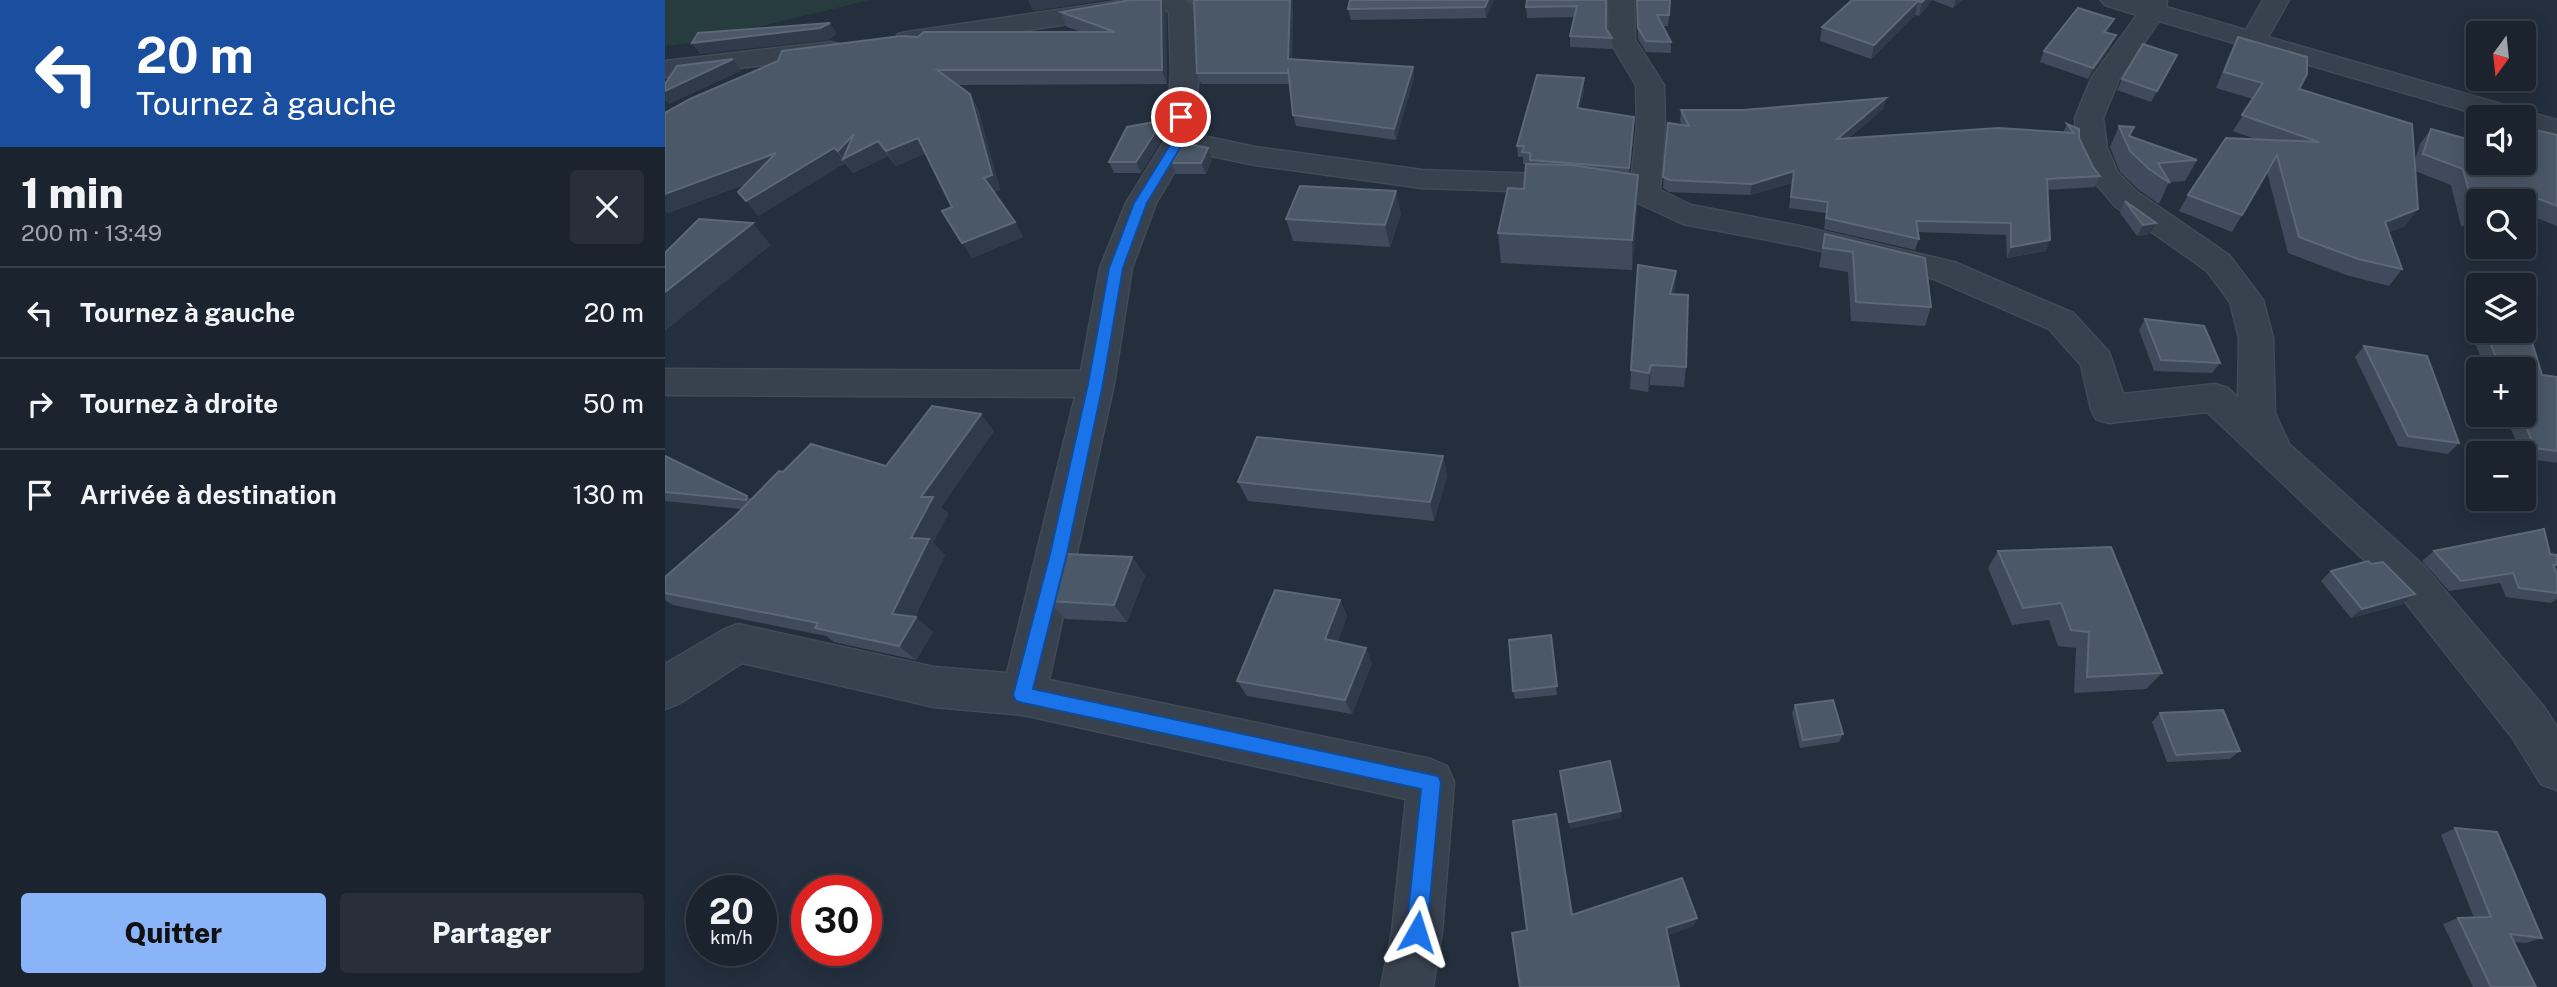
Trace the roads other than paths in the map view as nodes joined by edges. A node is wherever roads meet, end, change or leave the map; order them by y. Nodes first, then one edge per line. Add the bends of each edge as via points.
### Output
1 (1159, 0) edge
2 (1170, 0) edge
3 (1621, 0) edge
4 (2114, 0) edge
5 (2276, 0) edge
6 (2154, 6) edge
7 (2253, 41) junction
8 (805, 54) junction
9 (665, 69) edge
10 (731, 89) edge
11 (2475, 105) edge
12 (2536, 123) edge
13 (2557, 129) edge
14 (1179, 140) junction
15 (1645, 194) junction
16 (665, 383) edge
17 (1096, 384) junction
18 (2275, 453) junction
19 (665, 689) edge
20 (1023, 695) junction
21 (2517, 708) junction
22 (2557, 727) edge
23 (2557, 768) edge
24 (1407, 987) edge

1 - 8 street
2 - 14 street via 1182,11 1185,73
3 - 15 street via 1622,40 1650,85
4 - 6 street
5 - 7 street
6 - 7 street
6 - 18 street via 2105,79 2089,118 2092,148 2105,177 2126,199 2217,263 2246,300 2256,338 2257,413
7 - 11 street
8 - 9 street
8 - 10 street
12 - 13 street
14 - 15 street via 1255,156 1422,179 1573,184
14 - 17 street via 1140,203 1116,268
15 - 18 street via 1683,214 1943,270 2061,321 2097,361 2109,409 2214,398
16 - 17 street
17 - 20 street
18 - 21 street via 2409,577
19 - 20 street via 738,643 934,687
20 - 24 street via 1431,782 1417,932
21 - 22 street
21 - 23 street

